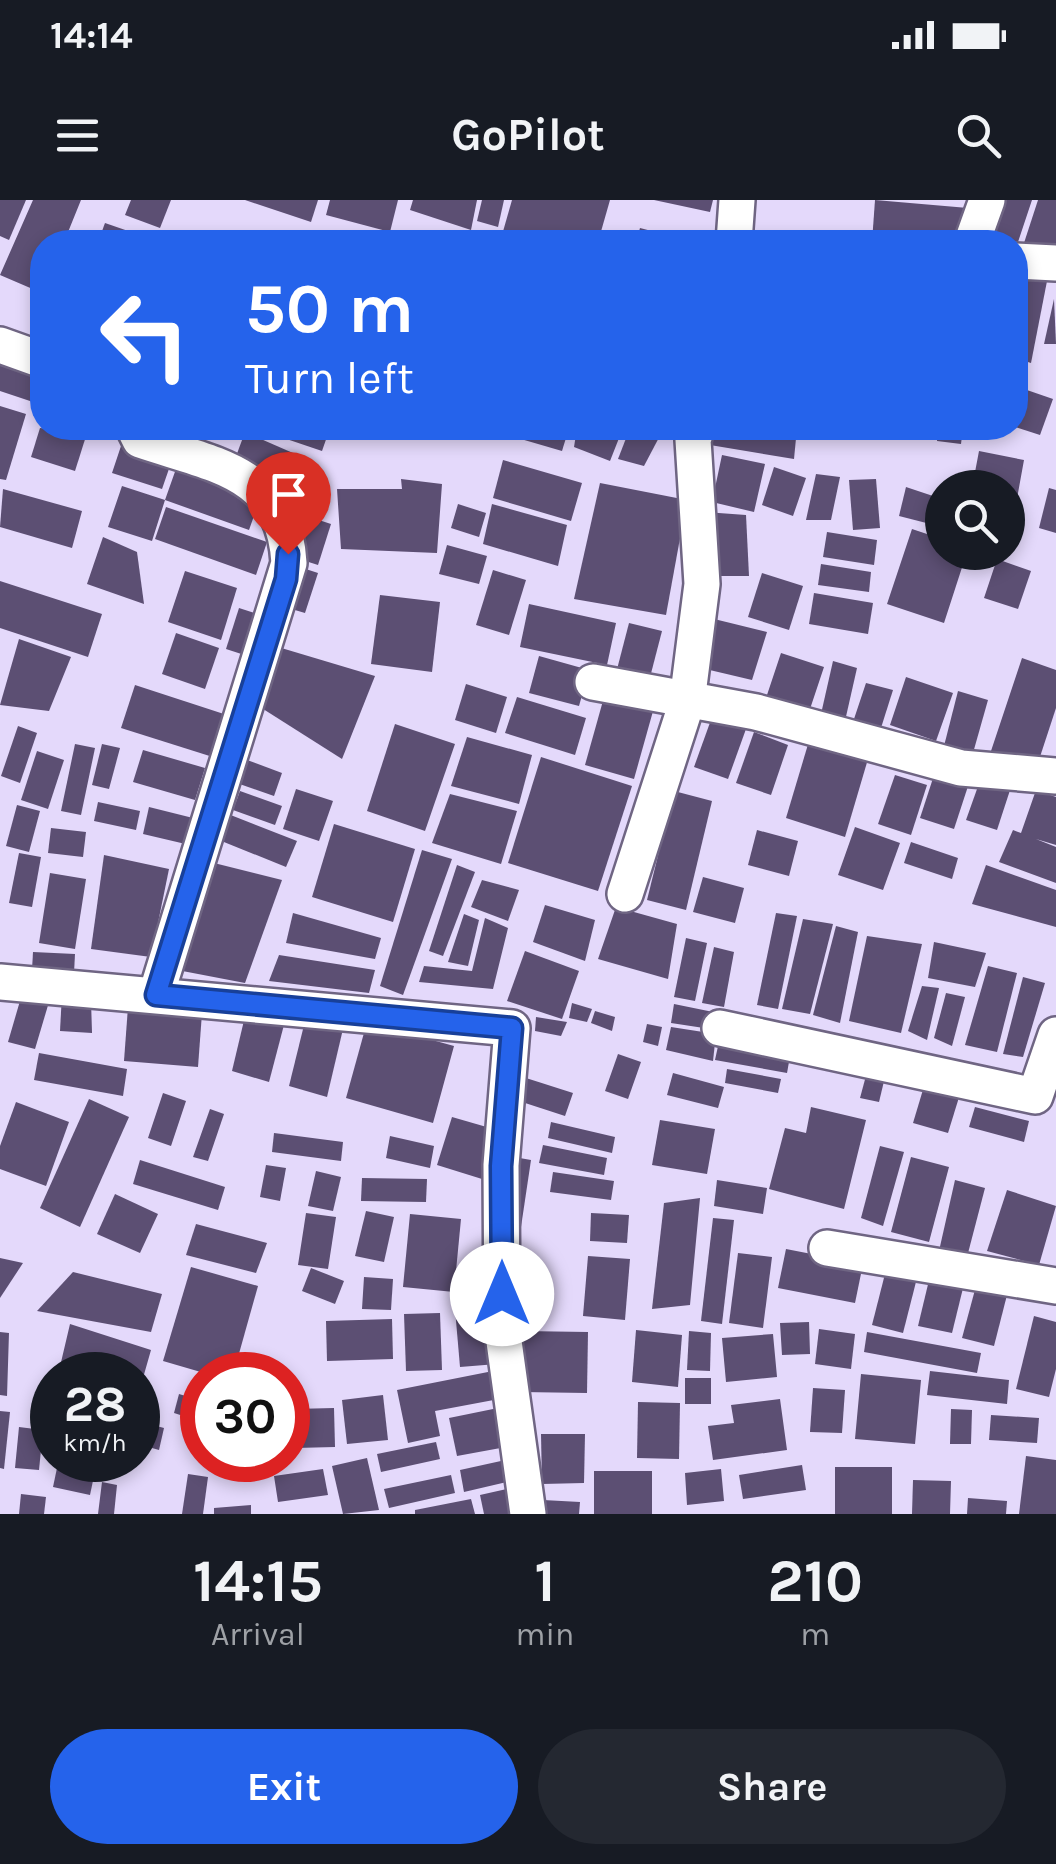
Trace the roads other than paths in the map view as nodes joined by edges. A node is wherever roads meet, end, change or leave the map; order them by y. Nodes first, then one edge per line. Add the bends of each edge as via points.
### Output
1 (737, 200) edge
2 (987, 200) edge
3 (735, 230) edge
4 (976, 230) edge
5 (1028, 261) edge
6 (1056, 262) edge
7 (0, 345) edge
8 (30, 356) edge
9 (140, 440) edge
10 (694, 440) edge
11 (593, 682) dead end
12 (687, 702) junction
13 (1056, 776) edge
14 (625, 894) dead end
15 (0, 982) edge
16 (156, 995) junction
17 (720, 1028) dead end
18 (1056, 1035) edge
19 (827, 1248) dead end
20 (1056, 1286) edge
21 (528, 1514) edge

1 - 3 street
2 - 4 street
5 - 6 street
7 - 8 street
9 - 16 street via 238,473 261,489 286,535 289,564
10 - 12 street via 702,584
11 - 12 street
12 - 13 street via 756,712 961,768
12 - 14 street
15 - 16 street
16 - 21 street via 512,1028 501,1166 502,1327
17 - 18 street via 1036,1096
19 - 20 street

